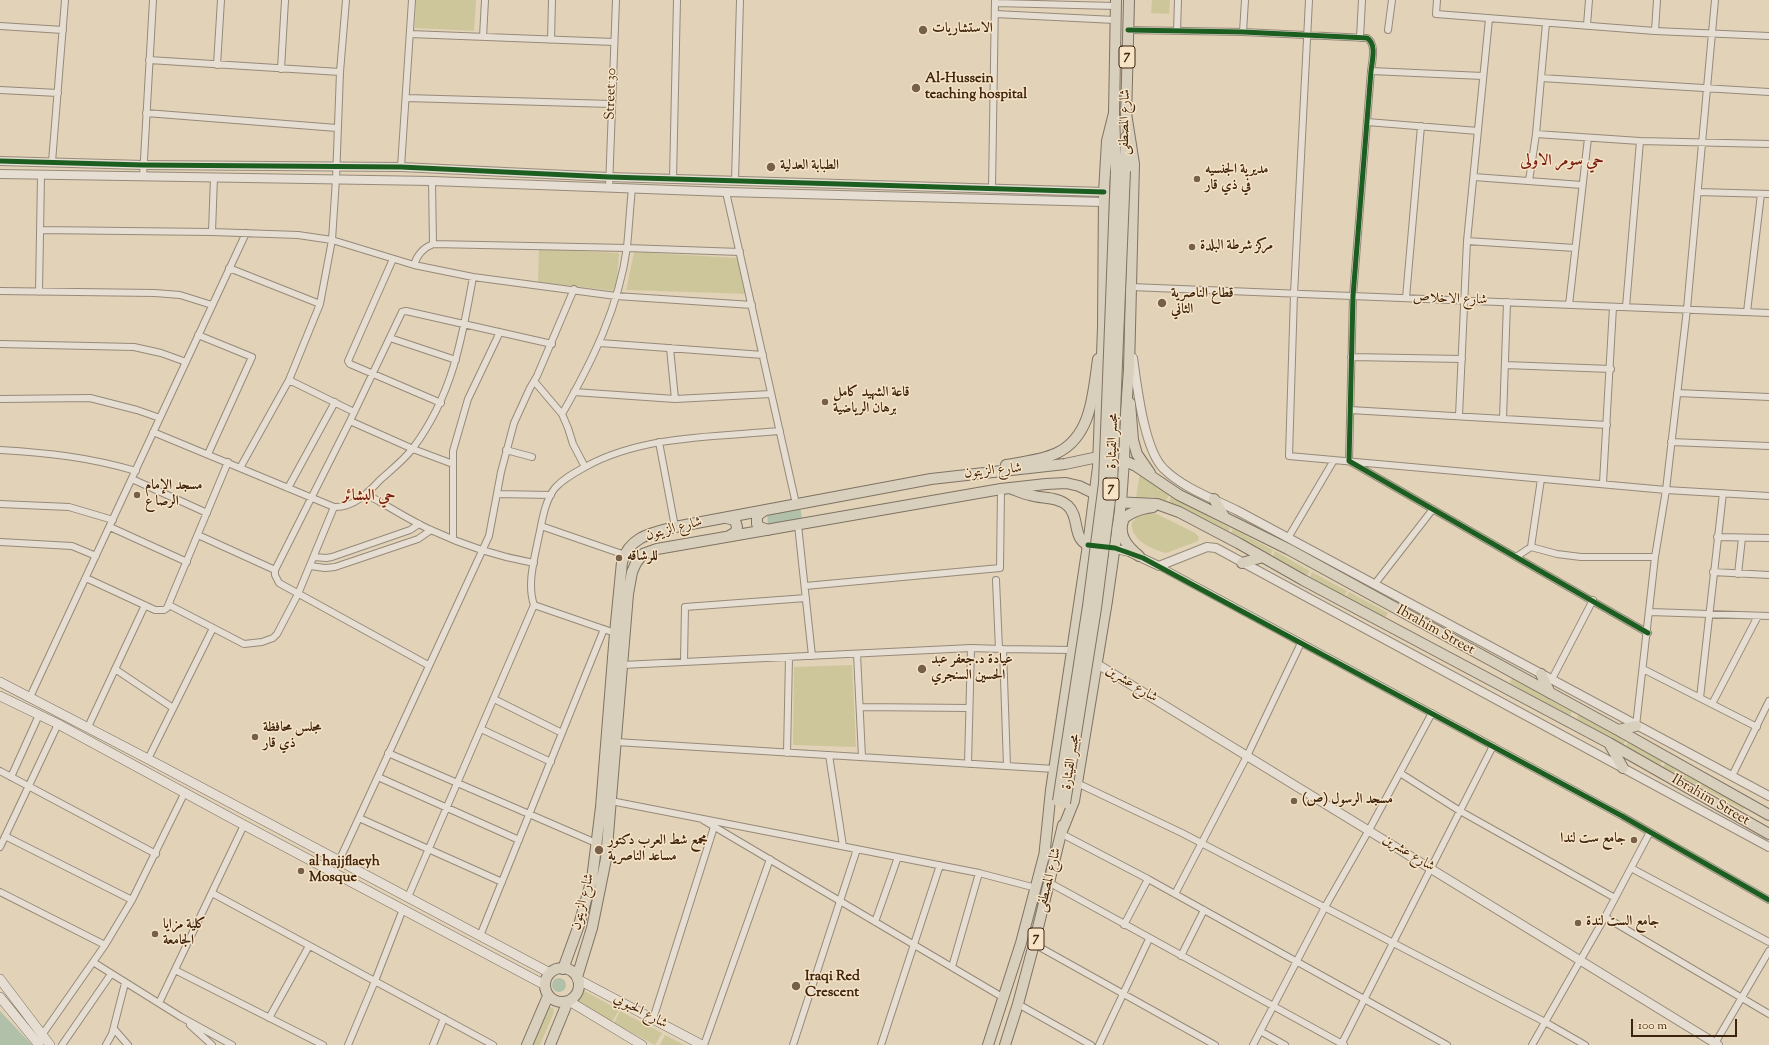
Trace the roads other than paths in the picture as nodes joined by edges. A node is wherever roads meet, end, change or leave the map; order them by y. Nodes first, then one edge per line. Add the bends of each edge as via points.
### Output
1 (65, 0) edge
2 (153, 0) edge
3 (221, 0) edge
4 (285, 0) edge
5 (346, 0) edge
6 (412, 0) edge
7 (485, 0) edge
8 (552, 0) edge
9 (616, 0) edge
10 (677, 0) edge
11 (740, 0) edge
12 (1129, 0) edge
13 (1178, 0) edge
14 (1245, 0) edge
15 (1308, 0) edge
16 (1362, 0) edge
17 (1392, 0) edge
18 (1437, 0) edge
19 (1589, 0) edge
20 (1658, 0) edge
21 (1715, 0) edge
22 (995, 2) edge
23 (1116, 3) edge
24 (995, 14) junction
25 (1489, 19) junction
26 (1115, 20) junction
27 (1546, 23) junction
28 (1587, 25) junction
29 (0, 26) edge
30 (63, 30) junction
31 (1128, 30) junction
32 (1388, 30) dead end
33 (1177, 31) junction
34 (1655, 31) junction
35 (1243, 32) junction
36 (1712, 33) junction
37 (410, 34) junction
38 (1308, 36) junction
39 (1769, 36) edge
40 (483, 37) junction
41 (1360, 38) junction
42 (551, 40) junction
43 (614, 42) junction
44 (149, 60) junction
45 (217, 65) junction
46 (281, 69) junction
47 (1371, 71) junction
48 (340, 72) junction
49 (1483, 76) junction
50 (1541, 78) junction
51 (1707, 89) junction
52 (0, 90) edge
53 (1769, 92) edge
54 (58, 93) junction
55 (406, 98) junction
56 (612, 104) junction
57 (1114, 112) junction
58 (146, 113) junction
59 (1126, 113) junction
60 (1367, 122) junction
61 (1421, 126) junction
62 (337, 128) junction
63 (1478, 131) junction
64 (1536, 134) junction
65 (1588, 138) junction
66 (1640, 141) junction
67 (1702, 142) junction
68 (1769, 144) edge
69 (0, 161) edge
70 (52, 162) junction
71 (142, 164) junction
72 (336, 166) junction
73 (401, 168) junction
74 (1121, 171) junction
75 (0, 174) edge
76 (41, 175) junction
77 (142, 177) junction
78 (214, 177) junction
79 (609, 177) junction
80 (1474, 178) junction
81 (336, 179) junction
82 (673, 179) junction
83 (432, 181) junction
84 (735, 181) junction
85 (1529, 182) junction
86 (1582, 185) junction
87 (609, 188) junction
88 (632, 188) junction
89 (992, 188) junction
90 (726, 192) junction
91 (1698, 192) junction
92 (1761, 194) junction
93 (1769, 194) edge
94 (1104, 196) junction
95 (40, 230) junction
96 (212, 232) junction
97 (246, 233) junction
98 (332, 240) junction
99 (1468, 241) junction
100 (433, 244) junction
101 (627, 248) junction
102 (1575, 248) junction
103 (740, 252) junction
104 (393, 259) junction
105 (414, 265) junction
106 (229, 268) junction
107 (472, 277) junction
108 (1131, 287) junction
109 (0, 290) edge
110 (574, 290) junction
111 (39, 292) junction
112 (1294, 294) junction
113 (616, 296) junction
114 (1352, 296) junction
115 (1406, 298) junction
116 (1465, 300) junction
117 (1507, 302) junction
118 (320, 304) junction
119 (212, 305) junction
120 (752, 305) junction
121 (1569, 305) junction
122 (1613, 306) junction
123 (1626, 307) junction
124 (1687, 309) junction
125 (1747, 312) junction
126 (1769, 313) edge
127 (465, 325) junction
128 (1103, 327) junction
129 (500, 332) junction
130 (198, 335) junction
131 (390, 338) junction
132 (1130, 338) junction
133 (600, 343) junction
134 (0, 344) edge
135 (552, 344) junction
136 (670, 348) junction
137 (763, 355) junction
138 (1351, 357) junction
139 (1462, 359) junction
140 (456, 360) junction
141 (186, 362) junction
142 (1505, 366) junction
143 (1611, 369) junction
144 (373, 373) junction
145 (289, 380) junction
146 (534, 381) junction
147 (1128, 386) junction
148 (574, 392) junction
149 (1677, 393) junction
150 (771, 394) junction
151 (1769, 397) edge
152 (0, 399) edge
153 (675, 399) junction
154 (334, 402) junction
155 (441, 403) junction
156 (1100, 410) junction
157 (1350, 410) junction
158 (1126, 411) junction
159 (354, 412) junction
160 (562, 414) junction
161 (1459, 416) junction
162 (160, 418) junction
163 (1503, 420) junction
164 (350, 421) junction
165 (1607, 425) junction
166 (780, 431) junction
167 (153, 432) junction
168 (659, 442) junction
169 (1672, 442) junction
170 (1769, 446) edge
171 (413, 449) junction
172 (0, 450) edge
173 (506, 450) junction
174 (208, 454) junction
175 (532, 457) dead end
176 (1098, 457) junction
177 (1124, 460) junction
178 (1334, 460) junction
179 (1349, 461) junction
180 (228, 462) junction
181 (453, 464) junction
182 (585, 467) junction
183 (240, 468) junction
184 (136, 471) junction
185 (1152, 476) junction
186 (132, 479) junction
187 (931, 479) junction
188 (1541, 479) junction
189 (1603, 483) junction
190 (288, 488) junction
191 (1005, 489) junction
192 (1666, 490) junction
193 (1723, 493) junction
194 (366, 494) junction
195 (497, 494) junction
196 (1094, 494) junction
197 (551, 495) junction
198 (1769, 496) edge
199 (311, 497) junction
200 (1214, 498) junction
201 (1120, 503) junction
202 (0, 504) edge
203 (796, 504) junction
204 (1161, 506) junction
205 (334, 507) junction
206 (1433, 509) junction
207 (765, 510) junction
208 (207, 513) junction
209 (1126, 516) junction
210 (726, 518) junction
211 (1225, 518) junction
212 (113, 520) junction
213 (419, 524) junction
214 (798, 525) junction
215 (541, 526) junction
216 (110, 527) junction
217 (675, 527) junction
218 (1117, 528) junction
219 (431, 530) junction
220 (768, 530) junction
221 (198, 535) junction
222 (729, 536) junction
223 (1717, 537) junction
224 (1288, 538) junction
225 (1742, 538) junction
226 (1769, 538) edge
227 (453, 539) junction
228 (0, 542) edge
229 (1088, 545) junction
230 (1531, 547) junction
231 (1115, 548) junction
232 (483, 550) junction
233 (624, 555) junction
234 (96, 556) junction
235 (314, 556) junction
236 (1139, 556) junction
237 (1263, 557) junction
238 (1516, 557) junction
239 (1655, 557) junction
240 (187, 562) junction
241 (534, 562) junction
242 (1242, 562) junction
243 (310, 566) junction
244 (1159, 566) junction
245 (275, 570) junction
246 (1713, 572) junction
247 (1738, 574) junction
248 (1769, 575) edge
249 (86, 578) junction
250 (996, 580) dead end
251 (1374, 585) junction
252 (805, 586) junction
253 (298, 594) junction
254 (806, 598) junction
255 (1593, 600) junction
256 (146, 605) junction
257 (169, 605) junction
258 (534, 605) junction
259 (1650, 612) junction
260 (1708, 614) junction
261 (1758, 616) junction
262 (1769, 616) edge
263 (213, 628) junction
264 (604, 629) junction
265 (615, 633) junction
266 (1648, 633) junction
267 (1450, 639) junction
268 (1301, 643) junction
269 (971, 648) junction
270 (1001, 649) junction
271 (1072, 650) junction
272 (857, 654) junction
273 (1442, 654) junction
274 (812, 656) junction
275 (788, 657) junction
276 (684, 661) junction
277 (1097, 664) junction
278 (428, 665) junction
279 (622, 665) junction
280 (115, 669) junction
281 (1643, 669) junction
282 (1541, 674) junction
283 (1552, 679) junction
284 (0, 682) edge
285 (1550, 693) junction
286 (0, 696) edge
287 (30, 697) junction
288 (1700, 698) junction
289 (494, 699) junction
290 (1769, 701) edge
291 (1712, 704) junction
292 (860, 707) junction
293 (173, 708) junction
294 (969, 708) junction
295 (1432, 713) junction
296 (39, 715) junction
297 (58, 724) junction
298 (88, 726) junction
299 (1636, 726) junction
300 (1757, 727) junction
301 (481, 729) junction
302 (1618, 730) junction
303 (562, 733) junction
304 (115, 741) junction
305 (616, 742) junction
306 (1609, 743) junction
307 (1493, 746) junction
308 (109, 752) junction
309 (388, 753) junction
310 (787, 753) junction
311 (829, 755) junction
312 (1247, 756) junction
313 (862, 757) junction
314 (148, 759) junction
315 (551, 762) junction
316 (968, 764) junction
317 (1007, 766) junction
318 (1623, 768) junction
319 (1055, 769) junction
320 (0, 771) edge
321 (1400, 773) junction
322 (1732, 776) junction
323 (11, 777) junction
324 (378, 777) junction
325 (458, 783) junction
326 (1077, 783) junction
327 (29, 786) junction
328 (185, 792) junction
329 (1769, 796) edge
330 (611, 801) junction
331 (1061, 802) junction
332 (447, 808) junction
333 (1460, 811) junction
334 (530, 814) junction
335 (1769, 815) edge
336 (699, 817) junction
337 (360, 818) junction
338 (244, 825) junction
339 (714, 827) junction
340 (1369, 830) junction
341 (1650, 832) junction
342 (1062, 833) junction
343 (1769, 834) edge
344 (5, 836) junction
345 (519, 840) junction
346 (596, 843) junction
347 (1202, 843) junction
348 (843, 846) junction
349 (0, 847) edge
350 (1769, 847) edge
351 (429, 849) junction
352 (857, 849) junction
353 (156, 854) junction
354 (898, 857) junction
355 (1044, 858) junction
356 (770, 859) junction
357 (339, 861) junction
358 (940, 865) junction
359 (1431, 868) junction
360 (1631, 868) junction
361 (979, 873) junction
362 (365, 874) junction
363 (1148, 879) junction
364 (502, 882) junction
365 (1050, 883) junction
366 (358, 885) junction
367 (1036, 888) junction
368 (0, 892) edge
369 (212, 893) junction
370 (1175, 894) junction
371 (408, 897) junction
372 (1615, 898) junction
373 (132, 900) junction
374 (1769, 900) edge
375 (841, 901) junction
376 (1325, 907) junction
377 (402, 909) junction
378 (1204, 910) junction
379 (1605, 916) junction
380 (876, 922) junction
381 (1124, 925) junction
382 (480, 936) junction
383 (1149, 939) junction
384 (1769, 942) edge
385 (1393, 943) junction
386 (914, 944) junction
387 (1034, 944) junction
388 (105, 945) junction
389 (309, 946) junction
390 (1769, 951) edge
391 (1181, 956) junction
392 (1580, 959) junction
393 (1296, 961) junction
394 (93, 962) junction
395 (952, 967) junction
396 (563, 969) junction
397 (175, 970) junction
398 (550, 973) junction
399 (111, 974) junction
400 (577, 978) junction
401 (0, 979) edge
402 (375, 981) junction
403 (125, 983) junction
404 (545, 985) junction
405 (1124, 994) junction
406 (548, 996) junction
407 (0, 997) edge
408 (1004, 998) junction
409 (1742, 998) junction
410 (1364, 999) junction
411 (569, 1001) junction
412 (159, 1003) junction
413 (1018, 1004) junction
414 (1273, 1006) junction
415 (1769, 1014) edge
416 (182, 1017) junction
417 (269, 1018) junction
418 (444, 1018) junction
419 (653, 1019) junction
420 (1545, 1022) junction
421 (114, 1029) junction
422 (1260, 1031) junction
423 (42, 1035) junction
424 (1342, 1044) edge
425 (1716, 1044) edge
426 (39, 1045) edge
427 (50, 1045) edge
428 (62, 1045) edge
429 (106, 1045) edge
430 (128, 1045) edge
431 (212, 1045) edge
432 (232, 1045) edge
433 (323, 1045) edge
434 (348, 1045) edge
435 (433, 1045) edge
436 (493, 1045) edge
437 (527, 1045) edge
438 (550, 1045) edge
439 (642, 1045) edge
440 (703, 1045) edge
441 (793, 1045) edge
442 (881, 1045) edge
443 (988, 1045) edge
444 (1005, 1045) edge
445 (1091, 1045) edge
446 (1099, 1045) edge
447 (1215, 1045) edge
448 (1253, 1045) edge
449 (1285, 1045) edge
450 (1447, 1045) edge
451 (1532, 1045) edge
452 (1585, 1045) edge

1 - 30 street
2 - 44 street
3 - 45 street
4 - 46 street
5 - 48 street
6 - 37 street
7 - 40 street
8 - 42 street
9 - 43 street, Street 30
10 - 82 street
11 - 84 street
12 - 31 main road, شارع المصطفى / 7
13 - 33 street
14 - 35 street
15 - 38 street
16 - 41 street
17 - 32 street
18 - 25 street via 1436,14
19 - 28 street
20 - 34 street
21 - 36 street
22 - 23 street
22 - 24 street
23 - 26 main road, شارع المصطفى / 7
24 - 26 street
24 - 89 street
25 - 27 street
25 - 49 street
26 - 57 main road, شارع المصطفى / 7
27 - 28 street
27 - 50 street
28 - 34 street
29 - 30 street
30 - 54 street
31 - 33 street
31 - 59 main road, شارع المصطفى / 7
33 - 35 street
34 - 36 street
35 - 38 street
36 - 39 street
36 - 51 street
37 - 40 street
37 - 55 street
38 - 41 street
38 - 112 street
40 - 42 street
41 - 47 street via 1369,39 1373,44
42 - 43 street
43 - 56 street, Street 30
44 - 45 street
44 - 58 street
45 - 46 street
46 - 48 street
47 - 49 street
47 - 60 street
48 - 62 street
49 - 63 street
50 - 51 street
50 - 64 street
51 - 53 street
51 - 67 street
52 - 54 street
54 - 70 street
55 - 56 street
55 - 73 street
56 - 79 street, Street 30
57 - 74 main road, شارع المصطفى / 7
57 - 94 main road via 1107,146
58 - 62 street
58 - 71 street
59 - 74 main road, شارع المصطفى / 7
59 - 108 main road via 1134,164
60 - 61 street
60 - 114 street
61 - 63 street
61 - 115 street
62 - 72 street
63 - 80 street
64 - 65 street
64 - 85 street
65 - 66 street
65 - 86 street
66 - 67 street
66 - 123 street
67 - 68 street
67 - 91 street
69 - 70 street
70 - 71 street
71 - 72 street
71 - 77 street
72 - 73 street
72 - 81 street
73 - 79 street
74 - 331 main road, مجسر القيثارة / 7, bridge via 1104,483
75 - 76 street
76 - 77 street
76 - 95 street
77 - 78 street
78 - 81 street
78 - 96 street
79 - 82 street
79 - 87 street, Street 30
80 - 85 street
80 - 99 street
81 - 83 street
81 - 98 street
82 - 84 street
83 - 87 street
83 - 100 street
84 - 89 street
85 - 86 street
86 - 102 street
87 - 88 street
88 - 90 street
88 - 101 street
89 - 94 street
90 - 94 street
90 - 103 street
91 - 92 street
91 - 124 street
92 - 93 street
92 - 125 street
94 - 128 main road
95 - 96 street
95 - 111 street
96 - 97 street
97 - 98 street via 298,235
97 - 106 street
98 - 104 street
98 - 118 street
99 - 102 street
99 - 116 street
100 - 101 street
100 - 105 street via 419,254
101 - 103 street
101 - 113 street
102 - 121 street
103 - 120 street
104 - 105 street
104 - 144 street via 348,359 350,364
105 - 107 street
106 - 118 street
106 - 119 street
107 - 110 street
107 - 127 street
108 - 112 street, شارع الاخلاص
108 - 132 main road
109 - 111 street
110 - 113 street
110 - 135 street
111 - 119 street via 167,294 180,295
112 - 114 street, شارع الاخلاص
112 - 178 street via 1288,456
113 - 120 street
113 - 133 street
114 - 115 street, شارع الاخلاص
114 - 138 street
115 - 116 street, شارع الاخلاص
116 - 117 street, شارع الاخلاص
116 - 139 street
117 - 121 street, شارع الاخلاص
117 - 142 street
118 - 145 street
119 - 130 street
120 - 137 street
121 - 122 street, شارع الاخلاص
122 - 123 street, شارع الاخلاص
122 - 143 street
123 - 124 street, شارع الاخلاص
124 - 125 street, شارع الاخلاص
124 - 149 street
125 - 126 street, شارع الاخلاص
127 - 129 street
127 - 131 street via 404,310
127 - 140 street
128 - 156 main road
128 - 187 main road via 1092,402 1084,426 1072,444 1035,460
129 - 135 street
129 - 181 street via 468,399 453,451
130 - 141 street
130 - 174 street via 252,357
131 - 140 street
131 - 144 street
132 - 147 main road
132 - 200 street via 1144,422 1157,461 1164,470 1184,484
133 - 136 street
133 - 148 street
134 - 141 street via 134,347
135 - 146 street
136 - 137 street
136 - 153 street
137 - 150 street
138 - 139 street
138 - 157 street
139 - 161 street
140 - 155 street
141 - 162 street
142 - 143 street
142 - 163 street
143 - 165 street
144 - 155 street
144 - 159 street
145 - 154 street
145 - 183 street
146 - 160 street
146 - 173 street via 514,423
147 - 158 main road
147 - 185 main road via 1137,454
148 - 153 street
148 - 160 street
149 - 151 street
149 - 169 street
150 - 153 street
150 - 166 street
152 - 162 street via 90,398
154 - 159 street
154 - 190 street
155 - 171 street
156 - 158 main road via 1104,418 1112,420 1121,418
156 - 176 main road
157 - 161 street
157 - 179 street
158 - 177 main road
159 - 164 street
160 - 182 street
161 - 163 street
162 - 167 street
163 - 165 street
164 - 171 street
164 - 199 street
165 - 189 street
166 - 168 street
166 - 203 street
167 - 174 street
167 - 184 street
168 - 182 street via 626,450
168 - 217 street
169 - 170 street
169 - 192 street
171 - 181 street
171 - 194 street
172 - 184 street via 64,454
173 - 175 street
173 - 195 street
174 - 180 street
176 - 177 main road, Ibrahim Street
176 - 187 main road, شارع الزيتون via 1065,464
176 - 196 main road
177 - 185 main road, Ibrahim Street
177 - 201 main road
178 - 179 street
178 - 224 street
179 - 188 street
179 - 206 street
180 - 183 street
180 - 208 street
181 - 227 street
182 - 197 street via 561,482
183 - 190 street
184 - 186 street
185 - 211 main road, Ibrahim Street via 1179,495
186 - 208 street
186 - 212 street
187 - 203 main road, شارع الزيتون
188 - 189 street
188 - 230 street
189 - 192 street
190 - 199 street
191 - 196 main road, شارع الزيتون via 1066,483
191 - 214 main road, شارع الزيتون
191 - 229 main road via 1064,502 1073,513 1079,538
191 - 252 street via 1000,568
192 - 193 street
192 - 239 street
193 - 198 street
193 - 223 street
194 - 205 street via 345,507
194 - 213 street
195 - 197 street
195 - 232 street via 489,536
196 - 201 main road, Ibrahim Street
196 - 229 main road
197 - 215 street
199 - 205 street
199 - 245 street
200 - 211 main road
200 - 224 street
201 - 204 main road, Ibrahim Street via 1141,502
201 - 218 main road
202 - 212 street via 69,507
203 - 207 main road, شارع الزيتون
204 - 209 main road via 1141,509
204 - 237 main road, Ibrahim Street via 1179,512
205 - 235 street
206 - 238 street
206 - 251 street
207 - 210 main road, شارع الزيتون
207 - 220 main road via 757,516 756,521 760,527
208 - 221 street
209 - 218 main road
209 - 236 main road via 1122,525 1122,536 1130,549
210 - 217 main road, شارع الزيتون
210 - 222 main road via 735,520 737,524 736,532
211 - 267 main road, Ibrahim Street
212 - 216 street
213 - 219 street
213 - 235 street via 410,530 332,557
214 - 220 main road, شارع الزيتون
214 - 252 street
215 - 233 street
215 - 241 street
216 - 234 street
216 - 240 street
217 - 233 main road, شارع الزيتون via 644,536 634,542
218 - 231 main road
219 - 227 street
219 - 243 street via 418,539 335,567
220 - 222 main road, شارع الزيتون
221 - 240 street
221 - 245 street
222 - 279 main road, شارع الزيتون via 657,549 643,554 632,572
223 - 225 street
223 - 246 street
224 - 251 street
225 - 226 street
225 - 247 street
227 - 232 street
228 - 234 street via 72,546
229 - 231 street
229 - 271 main road
230 - 238 street
230 - 239 street via 1581,557
231 - 236 street
231 - 277 main road
232 - 241 street
232 - 278 street
233 - 265 main road, شارع الزيتون
234 - 249 street
235 - 243 street
236 - 244 street
237 - 242 main road
237 - 273 main road, Ibrahim Street
238 - 255 street
239 - 259 street
240 - 257 street
241 - 258 street via 531,590
242 - 244 street via 1211,547
242 - 318 street
243 - 253 street
244 - 268 street
245 - 253 street via 279,583
246 - 247 street
246 - 260 street
247 - 248 street
249 - 256 street
249 - 287 street
250 - 270 street
251 - 282 street
252 - 254 street
253 - 263 street via 277,634 268,640 244,644
253 - 278 street
254 - 274 street
254 - 276 street via 685,606
255 - 266 street
255 - 283 street
256 - 257 street via 159,610 164,610
256 - 280 street
257 - 263 street
258 - 264 street
258 - 289 street
259 - 260 street
259 - 266 street
260 - 261 street
260 - 288 street
261 - 262 street
261 - 291 street
263 - 293 street
264 - 265 street
264 - 303 street
265 - 346 main road, شارع الزيتون
266 - 281 street
267 - 273 main road
267 - 285 main road, Ibrahim Street
268 - 295 street
268 - 312 street
269 - 270 street
269 - 272 street
269 - 294 street
270 - 271 street
270 - 317 street
271 - 319 main road
272 - 274 street
272 - 292 street
273 - 306 main road, Ibrahim Street
274 - 275 street
275 - 276 street
275 - 310 street
276 - 279 street
277 - 312 street, شارع عشرين
277 - 326 main road
278 - 309 street
279 - 305 main road, شارع الزيتون
280 - 293 street
280 - 298 street
281 - 288 street
281 - 299 street
282 - 283 street
282 - 285 main road
283 - 299 street
284 - 287 main road
285 - 302 main road, Ibrahim Street
286 - 296 main road
287 - 298 main road
288 - 291 street
289 - 301 street
289 - 303 street
290 - 300 street
291 - 300 street
292 - 294 street
292 - 313 street
293 - 314 street
294 - 316 street
295 - 307 street
295 - 321 street
296 - 297 main road
296 - 323 street
297 - 308 main road
297 - 327 street
298 - 304 main road
299 - 302 main road
299 - 322 street
300 - 322 street
301 - 315 street
301 - 325 street
302 - 335 main road, Ibrahim Street
303 - 315 street
304 - 308 main road
304 - 314 main road
305 - 310 street
305 - 330 main road, شارع الزيتون
306 - 318 main road
306 - 343 main road, Ibrahim Street
307 - 333 street
307 - 341 street
308 - 328 main road
309 - 324 street
309 - 325 street
310 - 311 street
311 - 313 street
311 - 348 street
312 - 340 street, شارع عشرين
312 - 347 street
313 - 316 street
314 - 357 main road
315 - 334 street
316 - 317 street
317 - 319 street
318 - 350 street
319 - 355 main road
320 - 323 street
321 - 333 street
321 - 340 street
322 - 329 street
323 - 327 street
324 - 332 street
324 - 337 street
325 - 332 street
325 - 334 street
326 - 342 main road via 1074,801
326 - 347 street
327 - 344 street
327 - 353 street
328 - 338 main road
328 - 353 street
330 - 336 street
330 - 400 main road, شارع الزيتون via 601,888
331 - 342 main road, 7
331 - 355 main road, 7
332 - 345 street
332 - 351 street
333 - 359 street
333 - 372 street
334 - 345 street
334 - 346 street
336 - 339 street
336 - 348 street
337 - 351 street
337 - 357 street
338 - 366 main road
338 - 369 street
339 - 356 street
339 - 419 street
340 - 359 street, شارع عشرين
340 - 376 street
341 - 360 street
341 - 374 street
342 - 363 street
342 - 365 main road, شارع المصطفى / 7
344 - 349 street
344 - 373 street
345 - 364 street
346 - 396 main road, شارع الزيتون via 592,879 586,902
347 - 370 street
347 - 376 street
348 - 352 street
351 - 364 street
351 - 371 street
352 - 354 street
352 - 375 street
353 - 373 street
354 - 358 street
354 - 380 street
355 - 367 main road, شارع المصطفى / 7
356 - 375 street
356 - 440 street
357 - 362 main road
358 - 361 street
358 - 386 street
359 - 385 street
359 - 392 street, شارع عشرين
360 - 372 street
360 - 384 street
361 - 367 street
361 - 395 street
362 - 366 main road
362 - 371 main road
363 - 370 street
363 - 381 street
364 - 382 street
365 - 381 street
365 - 387 main road, شارع المصطفى / 7
366 - 377 main road
367 - 408 main road, شارع المصطفى / 7
368 - 388 street
369 - 389 street
369 - 397 street
370 - 378 street
371 - 382 main road
372 - 379 street
373 - 388 street
375 - 380 street
375 - 441 street
376 - 385 street
376 - 393 street
377 - 402 street
377 - 404 main road
378 - 391 street
378 - 393 street
379 - 392 street
379 - 409 street
380 - 386 street
381 - 383 street
382 - 398 main road
383 - 391 street
383 - 405 street
385 - 410 street
385 - 420 street
386 - 395 street
386 - 442 street
387 - 405 street
387 - 413 main road, شارع المصطفى / 7
388 - 394 street
389 - 402 street
389 - 417 street
390 - 409 street
391 - 414 street
392 - 420 street
392 - 425 street, شارع عشرين
393 - 410 street
393 - 414 street
394 - 399 street
394 - 423 street
395 - 408 street
396 - 398 main road
396 - 400 main road
397 - 412 street
397 - 417 street
398 - 404 main road
399 - 403 street
399 - 428 street
400 - 411 main road via 579,984 576,994
400 - 419 main road, شارع الحبوبي
401 - 423 main road
402 - 418 street
402 - 434 street
403 - 412 street
403 - 421 street
404 - 406 main road
405 - 446 street
405 - 447 street
406 - 411 main road via 557,1002
406 - 437 main road
407 - 426 main road
408 - 443 main road, شارع المصطفى / 7
409 - 415 street
409 - 425 street
410 - 424 street
410 - 450 street
411 - 438 main road
411 - 439 main road
412 - 416 street
413 - 444 main road, شارع المصطفى / 7
413 - 445 street
414 - 422 street
414 - 424 street
416 - 431 street
416 - 432 street
417 - 433 street
418 - 435 street
418 - 436 street
419 - 440 main road, شارع الحبوبي
420 - 451 street
420 - 452 street
421 - 429 street
421 - 430 street
422 - 448 street
422 - 449 street
423 - 427 main road

